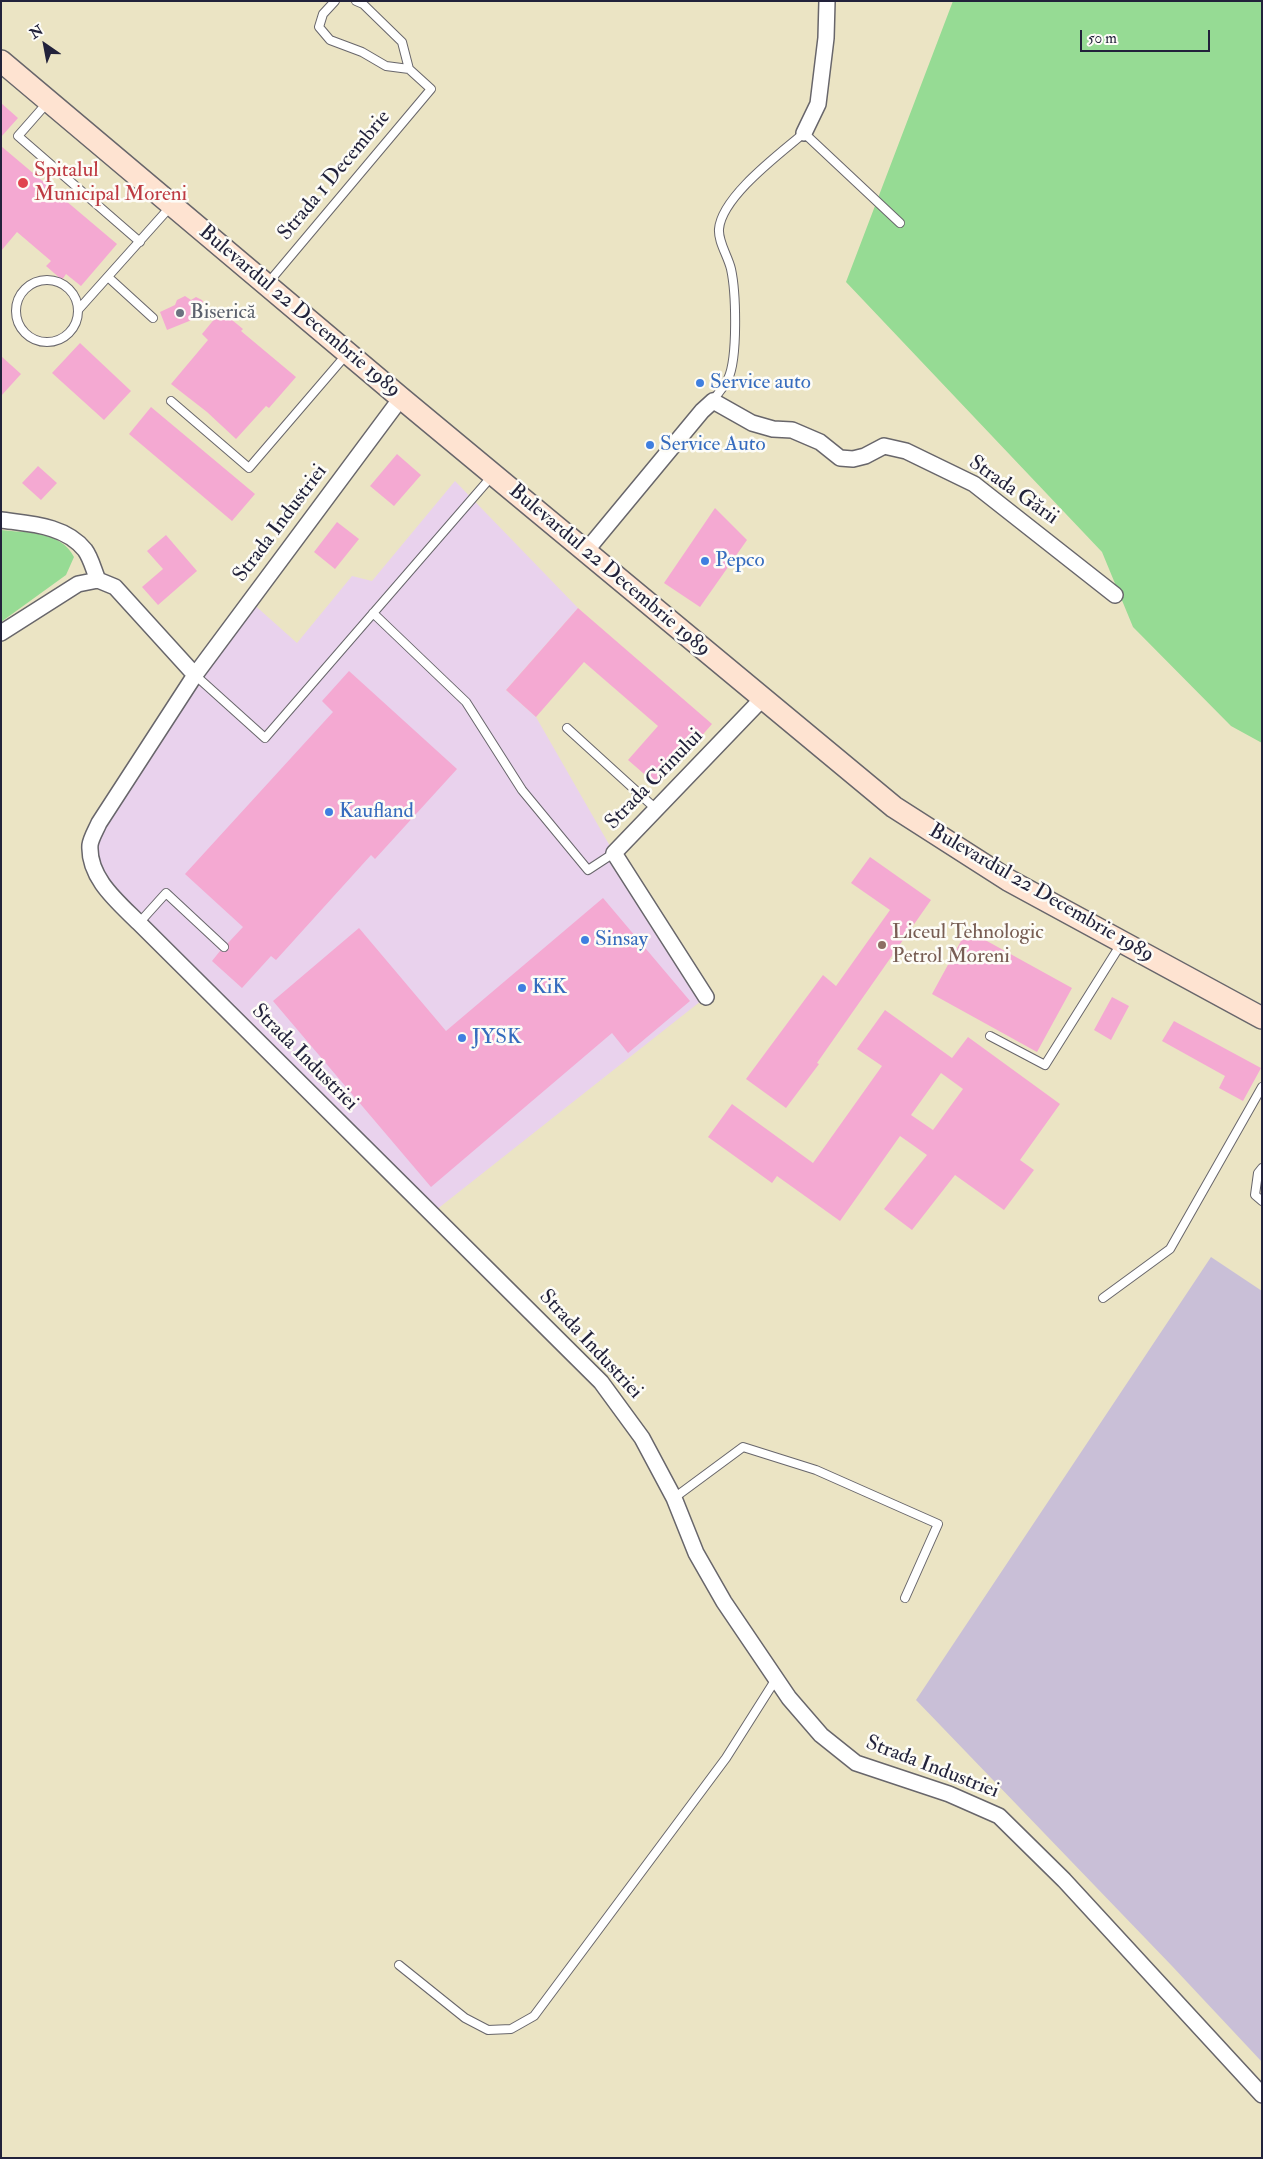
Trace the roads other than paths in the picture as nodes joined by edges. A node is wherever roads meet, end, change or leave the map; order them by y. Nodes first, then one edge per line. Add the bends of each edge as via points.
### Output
1 (335, 1) edge
2 (356, 1) edge
3 (827, 1) edge
4 (1, 61) edge
5 (408, 69) junction
6 (48, 101) junction
7 (804, 133) junction
8 (172, 205) junction
9 (900, 223) dead end
10 (140, 242) junction
11 (108, 277) junction
12 (266, 285) junction
13 (78, 310) junction
14 (153, 318) dead end
15 (348, 353) junction
16 (401, 398) junction
17 (171, 401) dead end
18 (713, 401) junction
19 (494, 475) junction
20 (1, 520) edge
21 (586, 551) junction
22 (98, 580) junction
23 (1115, 595) dead end
24 (373, 613) junction
25 (1, 633) edge
26 (195, 675) junction
27 (762, 699) junction
28 (567, 728) dead end
29 (656, 809) junction
30 (614, 853) junction
31 (139, 923) junction
32 (1122, 942) junction
33 (224, 947) dead end
34 (706, 997) dead end
35 (1262, 1018) edge
36 (990, 1036) dead end
37 (1262, 1087) edge
38 (1262, 1168) edge
39 (1262, 1202) edge
40 (1103, 1298) dead end
41 (674, 1498) junction
42 (904, 1598) dead end
43 (776, 1679) junction
44 (399, 1965) dead end
45 (1262, 2095) edge

1 - 5 lane via 323,14 319,27 323,34 386,66
2 - 5 lane via 402,42
3 - 7 street via 818,104
4 - 6 main road, Bulevardul 22 Decembrie 1989
5 - 12 lane, Strada 1 Decembrie via 431,89
6 - 8 main road, Bulevardul 22 Decembrie 1989
6 - 10 lane via 18,136
7 - 9 lane
7 - 18 lane via 754,176 732,201 719,228 732,275 734,344 728,378
8 - 10 lane
8 - 12 main road, Bulevardul 22 Decembrie 1989
10 - 11 lane
11 - 13 lane
11 - 14 lane
12 - 15 main road, Bulevardul 22 Decembrie 1989
13 - 13 lane via 71,330 63,337 48,342 32,339 24,332 16,313 21,294 27,287 45,280 55,281 71,292
15 - 16 main road, Bulevardul 22 Decembrie 1989
15 - 17 lane via 249,468
16 - 19 main road, Bulevardul 22 Decembrie 1989
16 - 26 street, Strada Industriei
18 - 21 street
18 - 23 street, Strada Gării via 752,423 792,430 820,442 840,458 853,459 884,446 906,451 974,484
19 - 21 main road, Bulevardul 22 Decembrie 1989
19 - 24 lane
20 - 22 street via 40,525 64,534 86,551
21 - 27 main road, Bulevardul 22 Decembrie 1989
22 - 25 street via 78,584
22 - 26 street via 115,587
24 - 26 lane via 265,738
24 - 30 lane via 466,702 522,790 588,870
26 - 31 street, Strada Industriei via 99,823 90,843 96,875
27 - 29 street, Strada Crinului
27 - 32 main road, Bulevardul 22 Decembrie 1989 via 894,807 1008,880
28 - 29 lane
29 - 30 street, Strada Crinului
30 - 34 street, Strada Crinului
31 - 33 lane via 166,894
31 - 41 street, Strada Industriei via 601,1382 642,1438
32 - 35 main road, Bulevardul 22 Decembrie 1989
32 - 36 lane via 1044,1065
37 - 40 lane via 1170,1249
38 - 39 lane via 1258,1173 1255,1194
41 - 42 lane via 743,1447 816,1470 938,1524
41 - 43 street, Strada Industriei via 701,1562
43 - 44 lane via 726,1758 534,2016 511,2029 488,2030 465,2018
43 - 45 street, Strada Industriei via 821,1735 856,1764 949,1794 999,1816 1064,1880

